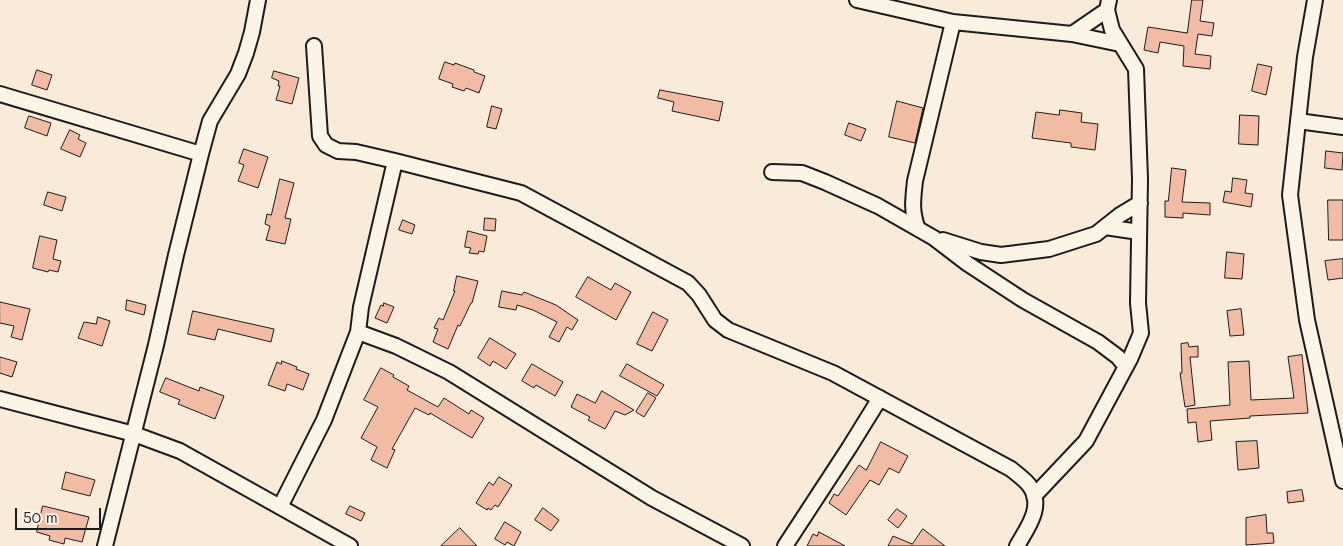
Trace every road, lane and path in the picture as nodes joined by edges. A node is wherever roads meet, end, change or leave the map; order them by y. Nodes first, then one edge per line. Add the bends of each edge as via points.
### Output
1 (258, 0) edge
2 (857, 0) edge
3 (1315, 0) edge
4 (1108, 5) edge
5 (953, 22) junction
6 (1072, 34) junction
7 (1120, 44) junction
8 (314, 46) dead end
9 (0, 94) edge
10 (1298, 121) junction
11 (1343, 127) edge
12 (201, 154) junction
13 (395, 161) junction
14 (772, 172) dead end
15 (1140, 203) junction
16 (1106, 227) junction
17 (918, 229) junction
18 (1139, 232) junction
19 (934, 238) junction
20 (358, 332) junction
21 (1126, 367) junction
22 (880, 398) junction
23 (0, 399) edge
24 (134, 434) junction
25 (1343, 481) edge
26 (1034, 496) junction
27 (280, 507) junction
28 (105, 546) edge
29 (350, 546) edge
30 (742, 546) edge
31 (785, 546) edge
32 (1016, 546) edge

1 - 12 street via 246,53 238,74 210,121
2 - 5 street
3 - 10 street
4 - 6 street
4 - 7 street via 1112,30
5 - 6 street
5 - 17 street via 916,181 913,218
6 - 7 street
7 - 15 street via 1136,69
8 - 13 street via 320,136 326,145 338,151
9 - 12 street
10 - 11 street
10 - 25 street via 1290,196 1307,320
12 - 24 street
13 - 20 street
13 - 22 street via 521,193 688,284 715,320 728,330 833,372
14 - 17 street via 802,173 878,206
15 - 16 street
15 - 18 street
16 - 18 street
16 - 19 street via 1096,234 1050,249 1001,255
17 - 19 street
18 - 21 street via 1141,333
19 - 21 street via 1015,295 1098,342
20 - 27 street via 324,420
20 - 30 street via 449,372 652,498
21 - 26 street via 1086,442
22 - 26 street via 1011,469 1030,486
22 - 31 street
23 - 24 street
24 - 27 street via 180,451
24 - 28 street
26 - 32 street via 1036,508 1033,518
27 - 29 street

